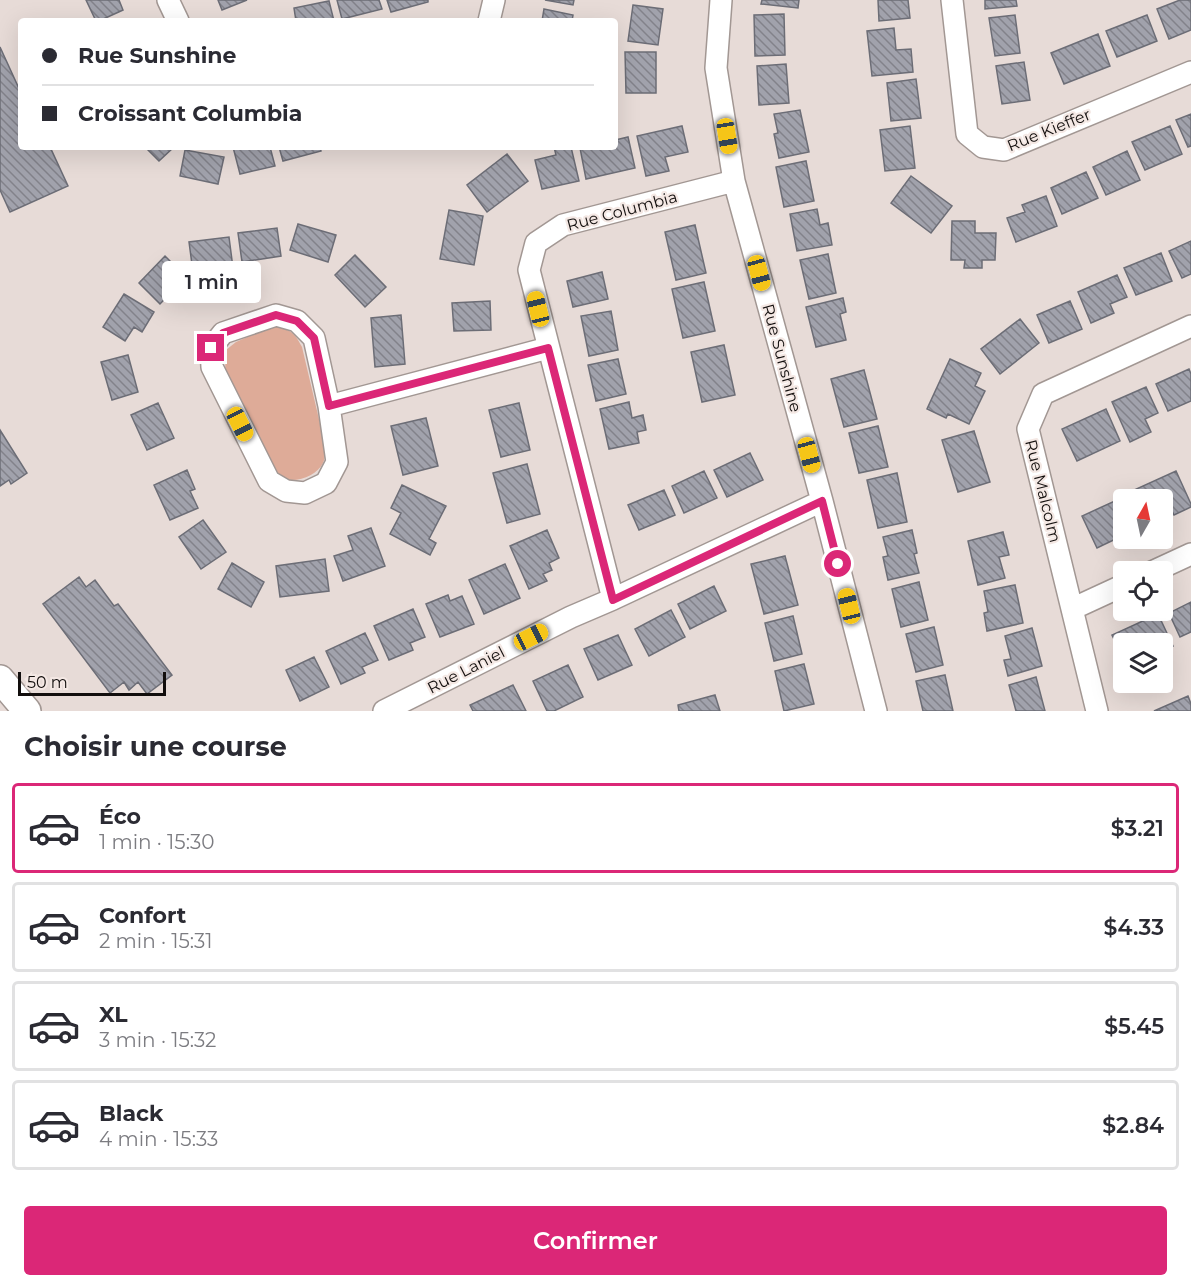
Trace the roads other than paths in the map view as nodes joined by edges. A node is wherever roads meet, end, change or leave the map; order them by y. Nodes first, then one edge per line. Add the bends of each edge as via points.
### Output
1 (168, 0) edge
2 (494, 0) edge
3 (721, 0) edge
4 (952, 0) edge
5 (177, 18) edge
6 (490, 18) edge
7 (1191, 72) edge
8 (734, 181) junction
9 (1191, 326) edge
10 (548, 348) junction
11 (329, 406) junction
12 (822, 501) junction
13 (1191, 554) edge
14 (1173, 562) edge
15 (1113, 590) edge
16 (613, 600) junction
17 (1072, 609) junction
18 (0, 679) edge
19 (27, 711) edge
20 (384, 711) edge
21 (876, 711) edge
22 (1097, 711) edge

1 - 5 street
2 - 6 street
3 - 8 street, Rue Sunshine via 716,68
4 - 7 street, Rue Kieffer via 967,134 983,147 1004,150
8 - 10 street, Rue Columbia via 563,225 536,243 529,270
8 - 12 street, Rue Sunshine
9 - 17 street, Rue Malcolm via 1043,394 1028,429
10 - 11 street
10 - 16 street, Rue Columbia
11 - 11 street via 314,338 297,321 276,315 223,333 211,348 212,367 269,481 286,491 305,493 326,483 337,462
12 - 16 street
12 - 21 street, Rue Sunshine
13 - 14 street
15 - 17 street
16 - 20 street, Rue Laniel via 571,616
17 - 22 street, Rue Malcolm
18 - 19 main road

